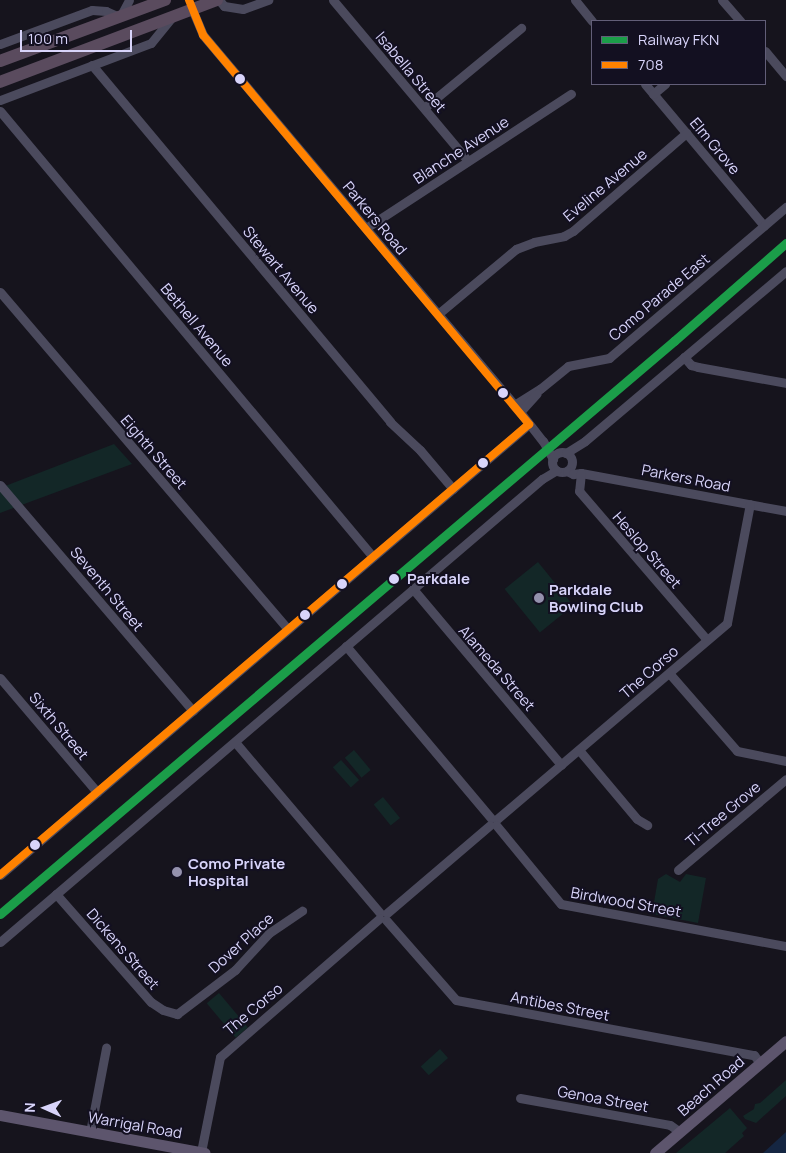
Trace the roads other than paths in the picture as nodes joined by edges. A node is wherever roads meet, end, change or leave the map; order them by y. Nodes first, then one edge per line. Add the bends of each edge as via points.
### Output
1 (129, 0) edge
2 (165, 0) edge
3 (218, 0) edge
4 (268, 0) edge
5 (333, 0) edge
6 (575, 0) edge
7 (722, 0) edge
8 (191, 5) edge
9 (120, 17) junction
10 (172, 17) junction
11 (591, 20) edge
12 (737, 20) edge
13 (521, 28) dead end
14 (0, 44) edge
15 (766, 52) edge
16 (0, 61) edge
17 (92, 65) junction
18 (786, 76) edge
19 (0, 82) edge
20 (646, 85) edge
21 (664, 85) edge
22 (571, 94) dead end
23 (653, 94) junction
24 (0, 100) edge
25 (424, 108) junction
26 (0, 111) edge
27 (686, 133) junction
28 (468, 161) junction
29 (786, 207) edge
30 (764, 226) junction
31 (366, 228) junction
32 (786, 271) edge
33 (0, 292) edge
34 (438, 314) junction
35 (684, 358) junction
36 (786, 383) edge
37 (517, 409) junction
38 (529, 424) junction
39 (562, 461) junction
40 (581, 473) junction
41 (0, 485) edge
42 (453, 489) junction
43 (750, 504) junction
44 (786, 511) edge
45 (373, 557) junction
46 (413, 589) junction
47 (288, 629) junction
48 (707, 640) junction
49 (346, 646) junction
50 (669, 673) junction
51 (0, 678) edge
52 (193, 711) junction
53 (235, 742) junction
54 (579, 750) junction
55 (786, 761) edge
56 (561, 765) junction
57 (786, 779) edge
58 (97, 792) junction
59 (493, 822) junction
60 (647, 825) dead end
61 (678, 870) dead end
62 (1, 873) edge
63 (56, 894) junction
64 (302, 911) dead end
65 (383, 916) junction
66 (0, 942) edge
67 (786, 946) edge
68 (200, 997) joint
69 (786, 1041) edge
70 (106, 1048) dead end
71 (760, 1063) junction
72 (520, 1098) dead end
73 (0, 1115) edge
74 (90, 1132) junction
75 (680, 1132) junction
76 (198, 1152) edge
77 (656, 1153) edge

1 - 9 street
2 - 9 highway
3 - 4 street via 224,6 243,9
3 - 8 highway
5 - 25 street, Isabella Street
6 - 11 street
7 - 12 street
8 - 10 highway
8 - 31 street, Parkers Road via 203,35
9 - 14 street via 92,10
9 - 16 highway
10 - 17 street via 151,43
10 - 19 highway
13 - 25 street
15 - 18 street
17 - 24 street
17 - 42 street, Stewart Avenue via 390,422 420,450
20 - 23 street, Elm Grove
21 - 23 street
22 - 28 street, Blanche Avenue
23 - 27 street, Elm Grove
25 - 28 street, Isabella Street
26 - 45 street, Bethell Avenue
27 - 30 street, Elm Grove
27 - 34 street, Eveline Avenue via 573,231 516,249
28 - 31 street, Blanche Avenue
29 - 30 street, Como Parade East
30 - 37 street, Como Parade East via 609,358 568,366
31 - 34 street, Parkers Road
32 - 35 street
33 - 47 street, Eighth Street
34 - 37 street, Parkers Road
35 - 36 street via 692,365
35 - 39 street
37 - 38 street, Parkers Road
38 - 39 street, Parkers Road
38 - 42 street
39 - 40 street, Parkers Road
39 - 46 street
40 - 43 street, Parkers Road
40 - 48 street, Heslop Street via 579,491
41 - 52 street, Seventh Street
42 - 45 street
43 - 44 street, Parkers Road
43 - 48 street, The Corso via 730,615 722,628
45 - 47 street
46 - 49 street
46 - 56 street, Alameda Street
47 - 52 street
48 - 50 street, The Corso
49 - 53 street
49 - 59 street, Birdwood Street
50 - 54 street, The Corso
50 - 55 street via 737,751
51 - 58 street, Sixth Street
52 - 58 street
53 - 63 street
53 - 65 street, Antibes Street
54 - 56 street, The Corso
54 - 60 street via 638,819
56 - 59 street, The Corso
57 - 61 street, Ti-Tree Grove
58 - 62 street
59 - 65 street, The Corso
59 - 67 street, Birdwood Street via 561,904
63 - 66 street
63 - 68 street, Dickens Street via 151,1002 177,1014
64 - 68 street, Dover Place via 269,933 235,970
65 - 71 street, Antibes Street via 456,1000 754,1055
65 - 76 street, The Corso via 220,1057
69 - 71 main road, Beach Road
70 - 74 street
71 - 75 main road, Beach Road
72 - 75 street, Genoa Street via 670,1126
73 - 74 main road, Warrigal Road
74 - 76 main road, Warrigal Road
75 - 77 main road, Beach Road

